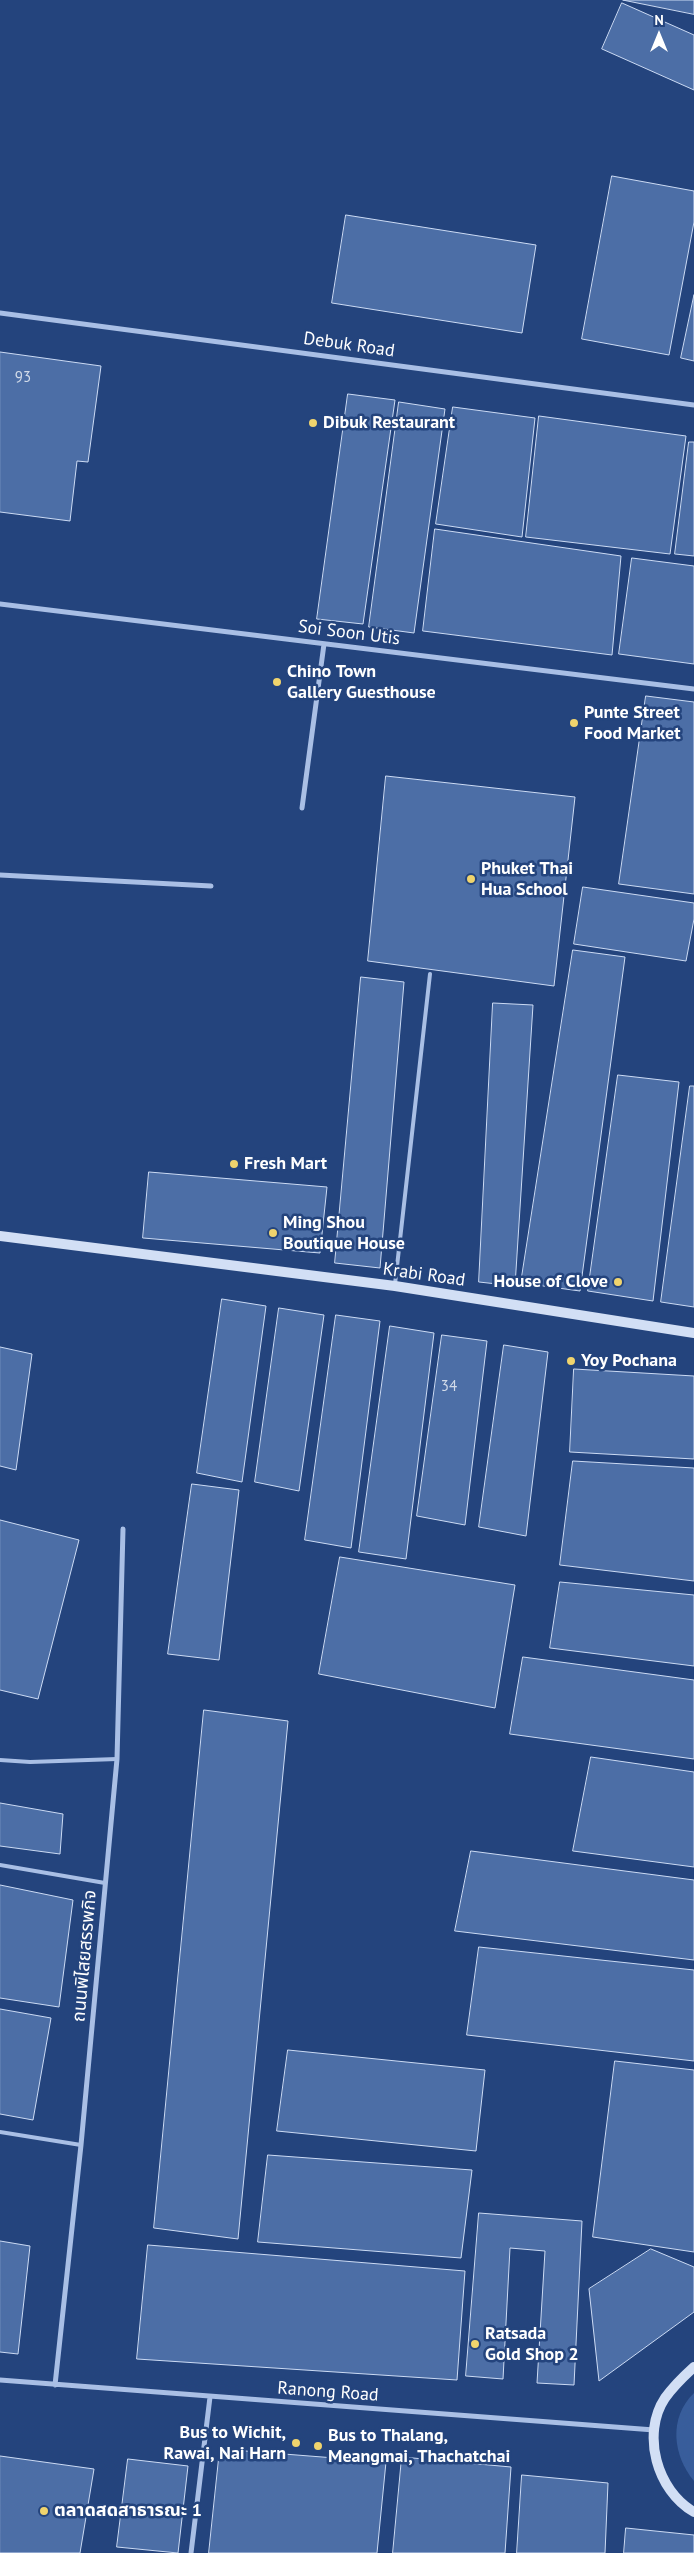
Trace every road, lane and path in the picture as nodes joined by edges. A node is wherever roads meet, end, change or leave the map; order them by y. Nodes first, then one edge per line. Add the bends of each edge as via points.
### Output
1 (0, 313) edge
2 (694, 405) edge
3 (0, 604) edge
4 (324, 644) junction
5 (694, 689) edge
6 (302, 808) dead end
7 (0, 875) edge
8 (211, 886) dead end
9 (430, 974) dead end
10 (0, 1236) edge
11 (395, 1286) junction
12 (694, 1333) edge
13 (123, 1529) dead end
14 (117, 1759) junction
15 (0, 1760) edge
16 (0, 1865) edge
17 (105, 1883) junction
18 (0, 2132) edge
19 (81, 2145) junction
20 (694, 2367) edge
21 (0, 2380) edge
22 (54, 2385) junction
23 (210, 2397) junction
24 (654, 2430) junction
25 (694, 2512) edge
26 (191, 2553) edge

1 - 2 street, Debuk Road
3 - 4 street, Soi Soon Utis
4 - 5 street, Soi Soon Utis
4 - 6 street
7 - 8 street
9 - 11 lane
10 - 11 street, Krabi Road
11 - 12 street, Krabi Road
13 - 14 street, ถนนพิไสยสรรพกิจ
14 - 15 lane
14 - 17 street, ถนนพิไสยสรรพกิจ
16 - 17 lane
17 - 19 street, ถนนพิไสยสรรพกิจ
18 - 19 lane
19 - 22 street, ถนนพิไสยสรรพกิจ
20 - 24 street via 664,2399
21 - 22 street, Ranong Road
22 - 23 street, Ranong Road
23 - 24 street, Ranong Road
23 - 26 street
24 - 25 street via 655,2459 666,2485 685,2507

